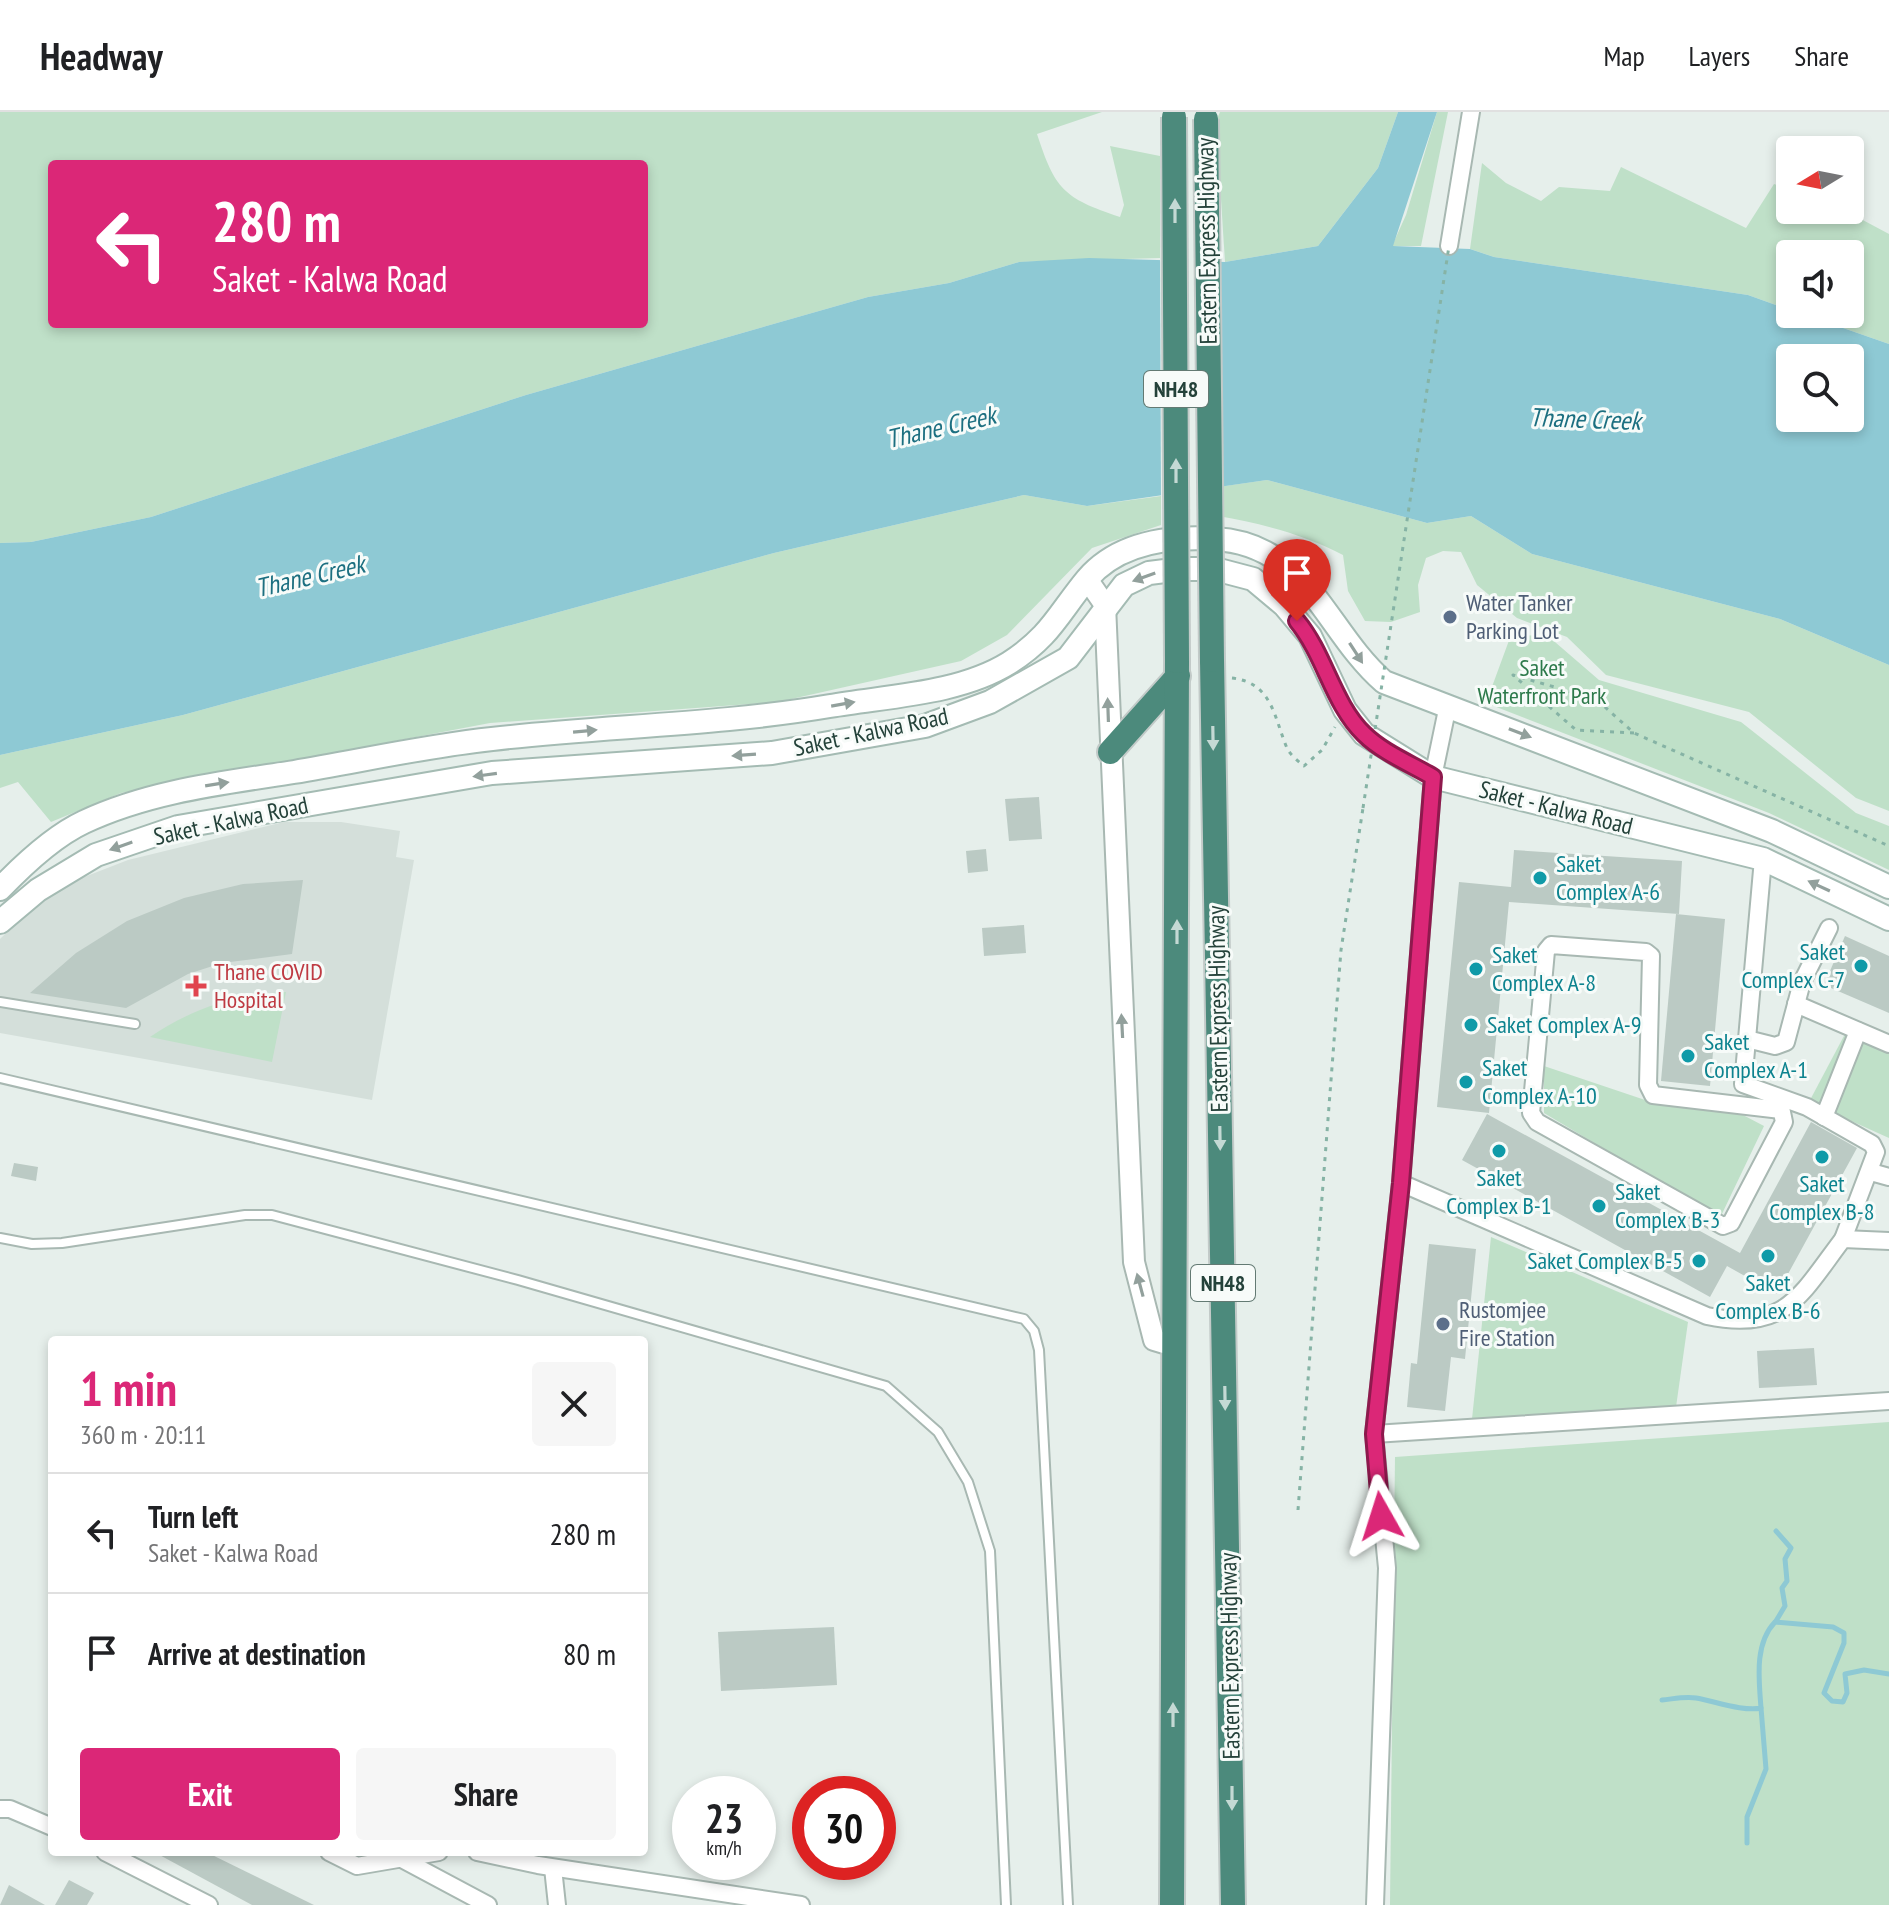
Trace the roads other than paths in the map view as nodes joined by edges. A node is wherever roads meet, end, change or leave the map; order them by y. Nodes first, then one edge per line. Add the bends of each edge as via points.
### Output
1 (1471, 112) edge
2 (1174, 114) edge
3 (1206, 115) edge
4 (1449, 246) road end
5 (1087, 579) junction
6 (1105, 605) junction
7 (1007, 664) junction
8 (1178, 668) junction
9 (1019, 686) junction
10 (1448, 705) junction
11 (516, 737) junction
12 (1110, 752) junction
13 (519, 771) junction
14 (1433, 777) junction
15 (1763, 859) junction
16 (20, 868) junction
17 (1889, 887) edge
18 (0, 889) edge
19 (38, 890) junction
20 (1889, 919) edge
21 (0, 922) edge
22 (1829, 928) dead end
23 (0, 1002) edge
24 (1796, 1004) junction
25 (135, 1024) dead end
26 (1858, 1031) junction
27 (1747, 1039) junction
28 (1889, 1044) edge
29 (0, 1078) edge
30 (1780, 1104) junction
31 (1824, 1117) junction
32 (1871, 1172) junction
33 (1889, 1177) edge
34 (1401, 1183) junction
35 (0, 1238) edge
36 (1843, 1239) junction
37 (1889, 1241) edge
38 (1174, 1346) junction
39 (1889, 1401) edge
40 (1374, 1434) junction
41 (0, 1809) edge
42 (48, 1825) edge
43 (113, 1856) edge
44 (337, 1856) edge
45 (406, 1856) edge
46 (496, 1856) edge
47 (398, 1857) junction
48 (553, 1868) junction
49 (692, 1889) junction
50 (209, 1905) edge
51 (488, 1905) edge
52 (557, 1905) edge
53 (679, 1905) edge
54 (801, 1905) edge
55 (1006, 1905) edge
56 (1068, 1905) edge
57 (1172, 1905) edge
58 (1233, 1905) edge
59 (1375, 1905) edge

1 - 4 street
8 -> 2 highway, Eastern Express Highway / NH48, bridge
3 -> 58 highway, Eastern Express Highway / NH48, bridge
5 - 6 street
5 - 7 main road, Saket - Kalwa Road via 1048,635
5 -> 10 main road, Saket - Kalwa Road via 1106,560 1141,544 1179,538 1219,539 1268,551 1306,584 1361,662 1384,682
6 - 9 main road, Saket - Kalwa Road via 1068,658
12 -> 6 street
14 -> 6 main road, Saket - Kalwa Road via 1364,734 1345,710 1310,636 1253,579 1215,569 1149,573 1124,585
7 - 9 main road
11 -> 7 main road, Saket - Kalwa Road via 773,716 962,683
8 - 12 highway
38 -> 8 highway, Eastern Express Highway / NH48
9 -> 13 main road, Saket - Kalwa Road via 925,726 787,751
10 - 14 street
10 -> 17 main road, Saket - Kalwa Road via 1772,831
11 - 13 main road
16 -> 11 main road, Saket - Kalwa Road via 82,822 170,792
38 -> 12 street via 1154,1340 1134,1262
13 -> 19 main road, Saket - Kalwa Road via 178,827 96,855
14 - 15 main road, Saket - Kalwa Road
14 - 34 street
20 -> 15 main road, Saket - Kalwa Road
15 - 27 street
16 - 18 main road, Saket - Kalwa Road
16 - 19 main road
19 - 21 main road, Saket - Kalwa Road
22 - 24 street
23 - 25 lane
24 - 26 street
24 - 27 street via 1786,1042 1775,1046
26 - 28 street
26 - 31 street
27 - 30 street via 1743,1084
29 - 56 lane via 1024,1319 1039,1350
30 - 30 street via 1784,1122 1731,1223 1723,1226 1537,1122 1531,1113 1546,951 1551,945 1651,956 1648,1085 1653,1095
30 - 31 street
31 - 32 street via 1872,1144 1876,1152
32 - 33 street
32 - 36 street
34 - 36 street via 1707,1316 1734,1322 1768,1317 1792,1306
34 - 40 street
35 - 55 lane via 62,1243 272,1215 886,1386 938,1432 968,1482 990,1551
36 - 37 street
57 -> 38 highway, Eastern Express Highway / NH48
39 - 40 street
40 - 59 street via 1387,1568
41 - 42 street
43 - 50 street
44 - 47 street via 357,1866
45 - 47 street
46 - 48 street
47 - 51 street
48 - 49 street
48 - 52 street
49 - 53 street
49 - 54 street

